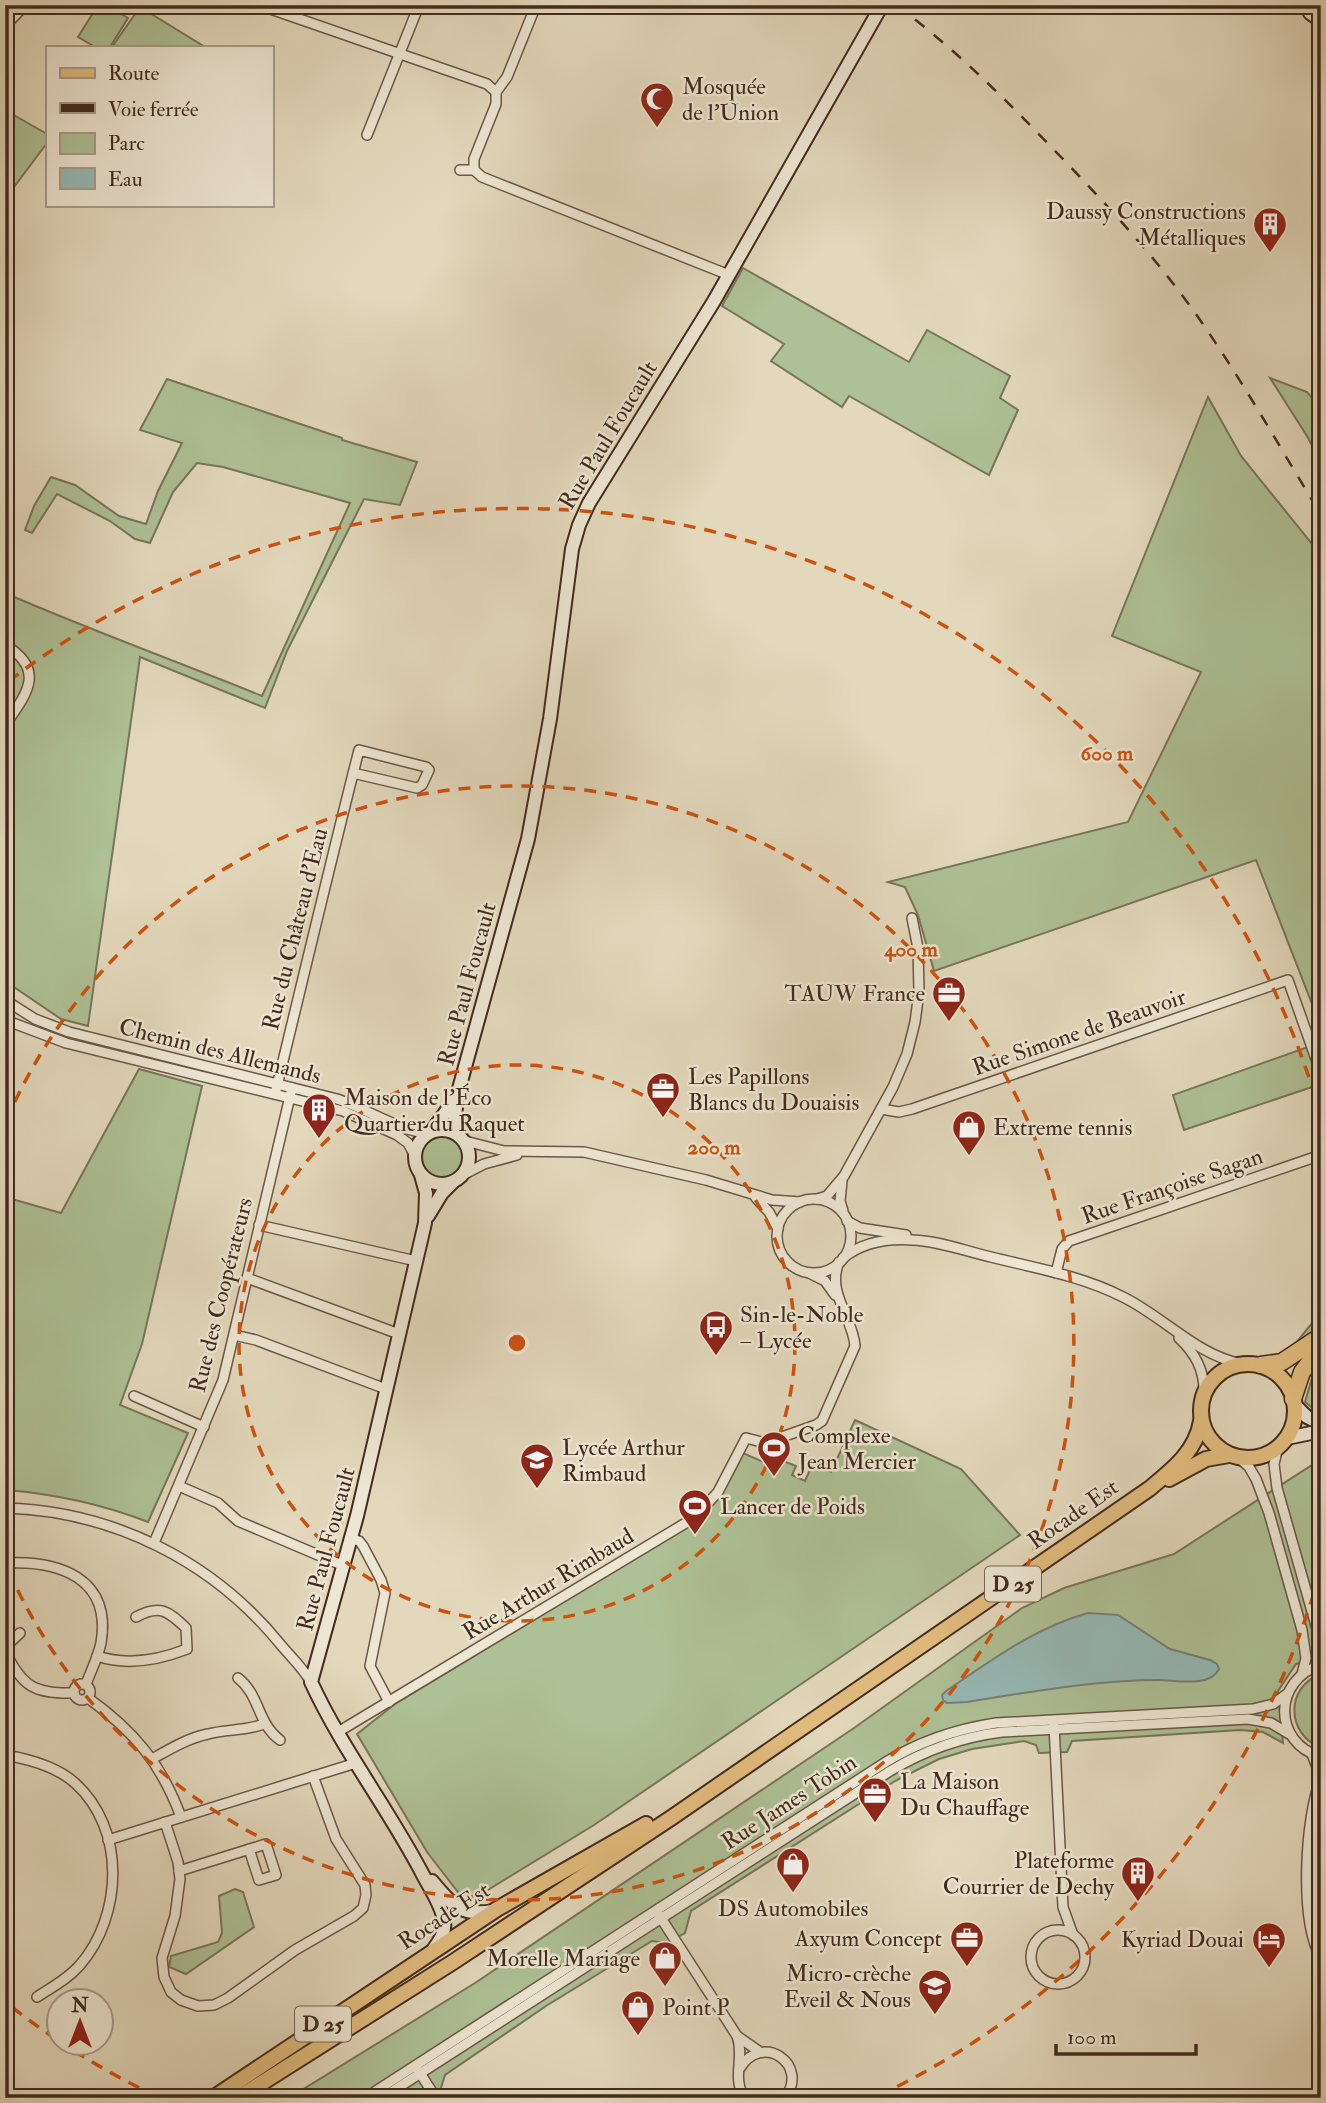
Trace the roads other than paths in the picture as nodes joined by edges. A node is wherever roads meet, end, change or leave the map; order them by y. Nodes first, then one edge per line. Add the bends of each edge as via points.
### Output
1 (24, 5) edge
2 (259, 5) edge
3 (419, 5) edge
4 (536, 5) edge
5 (882, 5) edge
6 (1306, 6) edge
7 (1319, 19) edge
8 (5, 26) edge
9 (400, 54) junction
10 (496, 92) junction
11 (367, 135) dead end
12 (460, 170) dead end
13 (474, 170) junction
14 (729, 275) junction
15 (5, 646) edge
16 (5, 725) edge
17 (353, 773) junction
18 (912, 918) dead end
19 (5, 1000) edge
20 (5, 1020) edge
21 (1321, 1073) edge
22 (276, 1089) junction
23 (291, 1093) junction
24 (457, 1096) junction
25 (881, 1109) junction
26 (430, 1132) junction
27 (462, 1138) junction
28 (532, 1152) junction
29 (414, 1154) junction
30 (1321, 1155) edge
31 (421, 1175) junction
32 (844, 1176) junction
33 (457, 1179) junction
34 (746, 1191) junction
35 (817, 1199) junction
36 (800, 1202) junction
37 (846, 1218) junction
38 (425, 1223) junction
39 (259, 1225) junction
40 (778, 1229) junction
41 (932, 1242) junction
42 (841, 1260) junction
43 (416, 1261) junction
44 (806, 1272) junction
45 (1056, 1273) junction
46 (247, 1278) junction
47 (839, 1303) junction
48 (1168, 1327) junction
49 (399, 1334) junction
50 (234, 1335) junction
51 (1321, 1336) edge
52 (1321, 1347) edge
53 (1242, 1364) junction
54 (1261, 1365) junction
55 (386, 1389) junction
56 (1205, 1391) junction
57 (134, 1396) dead end
58 (1294, 1402) junction
59 (1201, 1420) junction
60 (1321, 1424) edge
61 (204, 1427) junction
62 (1321, 1431) edge
63 (1282, 1443) junction
64 (1234, 1456) junction
65 (179, 1486) junction
66 (1149, 1489) junction
67 (5, 1508) edge
68 (352, 1539) junction
69 (154, 1543) junction
70 (5, 1563) edge
71 (344, 1566) junction
72 (136, 1617) dead end
73 (20, 1633) dead end
74 (1321, 1643) edge
75 (5, 1649) edge
76 (97, 1656) junction
77 (1321, 1665) edge
78 (1302, 1674) junction
79 (238, 1678) dead end
80 (312, 1682) junction
81 (86, 1685) junction
82 (74, 1693) junction
83 (1287, 1694) junction
84 (88, 1698) junction
85 (389, 1702) junction
86 (264, 1724) junction
87 (1054, 1724) junction
88 (338, 1732) junction
89 (1291, 1735) junction
90 (279, 1740) dead end
91 (5, 1755) edge
92 (1317, 1755) edge
93 (152, 1759) junction
94 (356, 1763) junction
95 (313, 1776) junction
96 (1320, 1781) edge
97 (711, 1790) junction
98 (181, 1817) junction
99 (165, 1822) junction
100 (108, 1840) junction
101 (249, 1849) dead end
102 (416, 1862) junction
103 (179, 1871) junction
104 (1063, 1907) junction
105 (493, 1911) junction
106 (659, 1915) junction
107 (1045, 1933) junction
108 (1073, 1935) junction
109 (433, 1950) junction
110 (1321, 1958) edge
111 (37, 1997) dead end
112 (737, 2036) junction
113 (5, 2042) edge
114 (5, 2048) edge
115 (760, 2052) junction
116 (740, 2068) junction
117 (418, 2069) junction
118 (213, 2098) edge
119 (238, 2098) edge
120 (365, 2098) edge
121 (382, 2098) edge
122 (436, 2098) edge
123 (745, 2098) edge
124 (785, 2098) edge

1 - 8 street
2 - 9 street
3 - 9 street
4 - 10 street via 507,77
5 - 14 street, Rue Paul Foucault
6 - 7 street
9 - 10 street via 487,84
9 - 11 street
10 - 13 street
12 - 13 street
13 - 14 street
14 - 24 street, Rue Paul Foucault via 589,503 576,532 528,839
15 - 16 street via 22,657 30,680 25,697
17 - 17 street, Rue du Château d'Eau via 417,788 429,770 359,750
17 - 22 street, Rue du Château d'Eau
18 - 25 street via 919,970 915,1022 902,1067
19 - 22 street, Chemin des Allemands via 68,1032
20 - 22 street, Chemin des Allemands via 65,1043
21 - 25 street, Rue Simone de Beauvoir via 1288,980 912,1110
22 - 23 street, Chemin des Allemands
23 - 26 street, Chemin des Allemands via 354,1105 405,1128
23 - 29 street, Chemin des Allemands via 366,1120 401,1138
23 - 39 street, Rue des Coopérateurs
24 - 26 street, Rue Paul Foucault
24 - 27 street, Rue Paul Foucault via 455,1118
25 - 32 street
26 - 27 street via 447,1130
26 - 29 street
27 - 28 street via 497,1150
27 - 33 street via 469,1159
28 - 33 street via 491,1161
28 - 34 street via 584,1152
29 - 31 street
30 - 45 street, Rue Françoise Sagan via 1069,1241 1062,1248
31 - 33 street via 435,1183
31 - 38 street, Rue Paul Foucault
32 - 35 street via 827,1196
32 - 37 street via 840,1201
33 - 38 street, Rue Paul Foucault via 439,1197
34 - 36 street via 776,1201
34 - 40 street via 766,1208
35 - 36 street
35 - 37 street via 832,1204
36 - 40 street via 787,1210
37 - 41 street via 860,1228
37 - 42 street via 850,1243
38 - 43 street, Rue Paul Foucault
39 - 43 street
39 - 46 street, Rue des Coopérateurs
40 - 44 street via 782,1255
41 - 42 street via 873,1242
41 - 45 street
42 - 44 street via 823,1271
42 - 47 street via 835,1275
43 - 49 street, Rue Paul Foucault
44 - 47 street via 825,1281
45 - 48 street via 1122,1296
46 - 49 street
46 - 50 street, Rue des Coopérateurs
47 - 85 street, Rue Arthur Rimbaud via 855,1346 822,1421 765,1443 746,1438 719,1492 694,1518
48 - 53 street via 1216,1356
48 - 56 street via 1196,1358
49 - 55 street, Rue Paul Foucault
50 - 55 street
50 - 61 street, Rue des Coopérateurs
51 - 54 highway via 1282,1362
52 - 58 highway via 1302,1372
53 - 54 main road
53 - 56 main road via 1218,1374
54 - 58 main road via 1282,1378
55 - 68 street, Rue Paul Foucault
56 - 59 main road
57 - 61 street
58 - 60 street
58 - 63 main road via 1294,1422
59 - 64 main road via 1209,1439
59 - 66 main road, Rocade Est / D 25 via 1191,1448
61 - 65 street, Rue des Coopérateurs
62 - 63 street
63 - 64 main road via 1259,1457
63 - 74 street via 1274,1464 1277,1488
64 - 66 main road, Rocade Est / D 25 via 1206,1459
64 - 78 street via 1249,1467 1269,1513 1302,1630 1306,1658
65 - 69 street, Rue des Coopérateurs
65 - 71 street via 218,1503 238,1521
66 - 97 main road, Rocade Est / D 25
67 - 69 street via 88,1520
68 - 71 street, Rue Paul Foucault
68 - 85 street via 363,1546 383,1584 385,1601 370,1666
69 - 80 street via 235,1596
70 - 76 street via 59,1568 86,1583 102,1618
71 - 80 street, Rue Paul Foucault
72 - 76 street via 155,1609 166,1612 186,1628 187,1649 141,1661
73 - 75 street
75 - 82 street via 15,1672 31,1687
76 - 81 street
77 - 78 street
78 - 83 street
79 - 86 street via 252,1695
80 - 88 street
81 - 82 street via 78,1685
81 - 84 street
82 - 84 street via 79,1699
83 - 87 street, Rue James Tobin via 1269,1705 1247,1710
83 - 89 street via 1284,1713
84 - 93 street via 124,1725
85 - 88 street, Rue Arthur Rimbaud
86 - 90 street
86 - 93 street via 196,1737
87 - 89 street, Rue James Tobin via 1255,1720
87 - 104 street
87 - 106 street, Rue James Tobin via 996,1723 944,1735 907,1750
88 - 94 street
89 - 92 street, Rue James Tobin
91 - 100 street via 37,1763 75,1783 91,1803
92 - 96 street
93 - 98 street
94 - 95 street
94 - 102 street
95 - 98 street
95 - 103 street via 336,1839 365,1885 363,1908 214,2005 181,2000 164,1977 162,1958 176,1916
96 - 110 street via 1307,1877 1313,1943
97 - 105 main road, Rocade Est / D 25
97 - 119 main road, Rocade Est / D 25
98 - 99 street
99 - 100 street
99 - 103 street
100 - 111 street via 113,1888 101,1933 75,1970
101 - 103 street
102 - 105 street via 454,1906 474,1913
102 - 109 street via 444,1921 444,1931
104 - 107 street
104 - 108 street
105 - 109 main road, Rocade Est / D 25
106 - 112 street
106 - 117 street, Rue James Tobin
107 - 108 street via 1062,1930
107 - 108 street via 1034,1946 1031,1961 1037,1975 1055,1984 1070,1982 1083,1967 1084,1948
109 - 118 main road, Rocade Est / D 25
112 - 115 street
112 - 116 street
113 - 114 street
115 - 116 street via 748,2057
115 - 124 street via 778,2055 789,2065 793,2081
116 - 123 street via 738,2083
117 - 120 street, Rue James Tobin
117 - 121 street, Rue James Tobin
117 - 122 street

